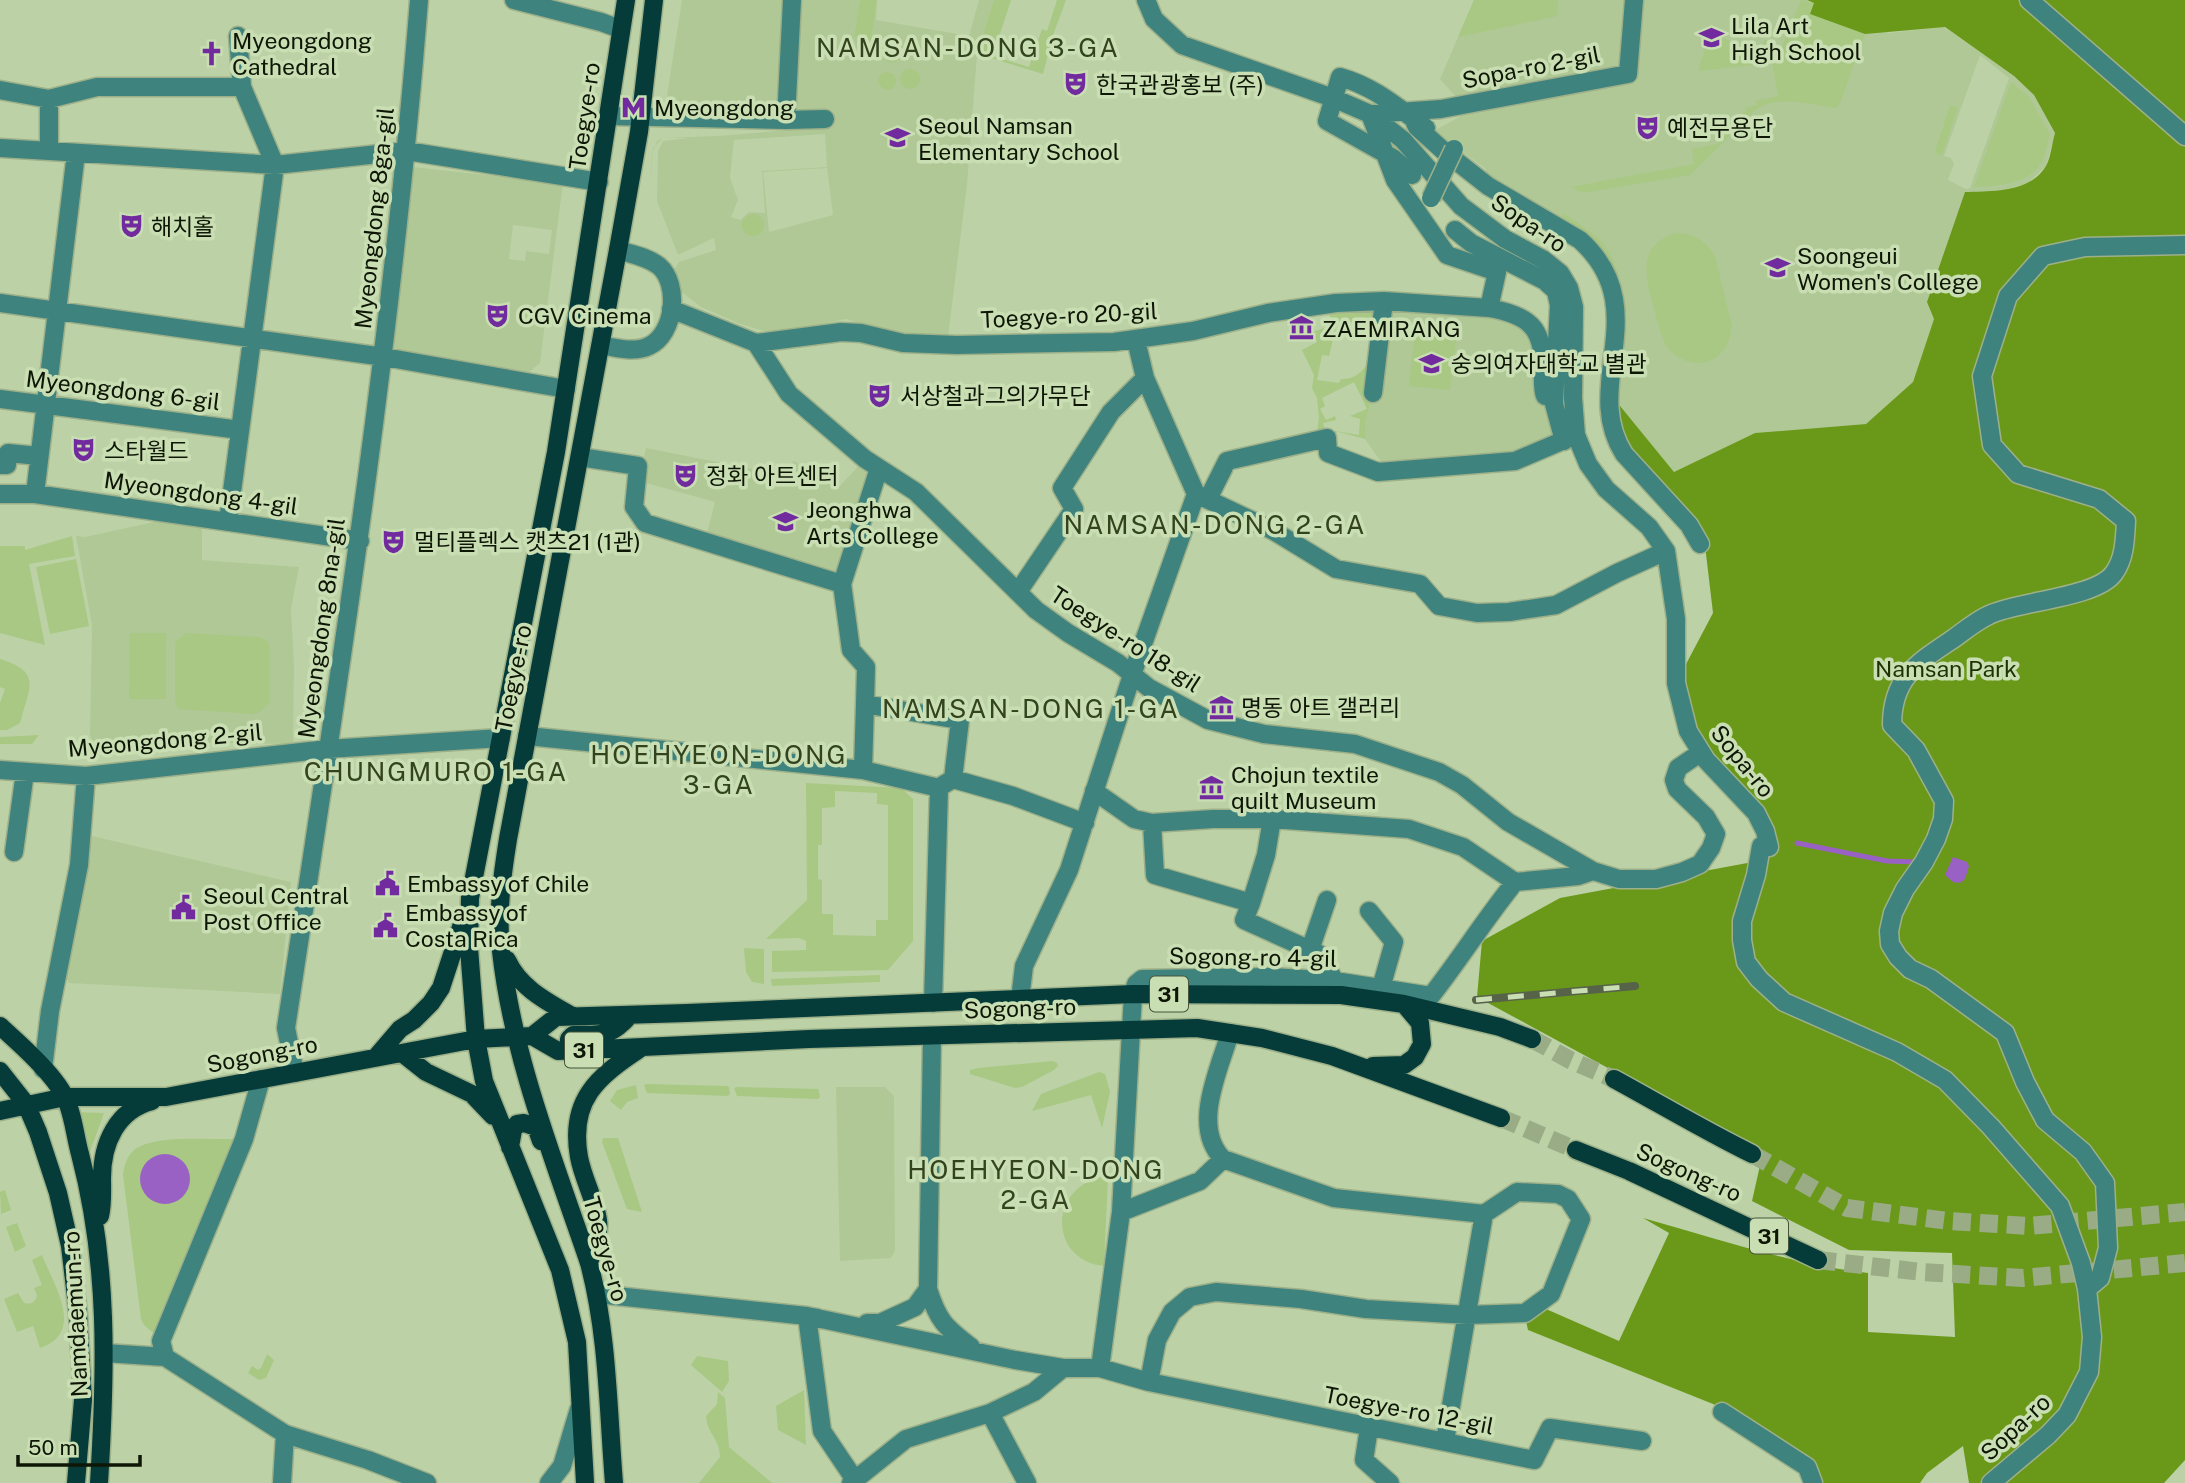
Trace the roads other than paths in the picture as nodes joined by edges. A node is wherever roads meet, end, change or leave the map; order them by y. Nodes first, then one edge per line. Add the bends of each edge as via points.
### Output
1 (419, 0) edge
2 (514, 0) edge
3 (626, 0) edge
4 (792, 0) edge
5 (1146, 0) edge
6 (1633, 0) edge
7 (2029, 0) edge
8 (657, 2) edge
9 (620, 29) junction
10 (238, 36) dead end
11 (242, 87) junction
12 (0, 90) edge
13 (1333, 98) junction
14 (49, 99) junction
15 (1370, 114) junction
16 (609, 116) junction
17 (640, 117) junction
18 (825, 119) dead end
19 (786, 120) junction
20 (2185, 136) edge
21 (0, 148) edge
22 (49, 151) junction
23 (407, 151) junction
24 (1453, 152) junction
25 (76, 153) junction
26 (275, 165) junction
27 (1412, 175) dead end
28 (599, 182) junction
29 (1430, 199) dead end
30 (1455, 230) dead end
31 (2185, 245) edge
32 (618, 250) junction
33 (1384, 301) junction
34 (0, 303) edge
35 (1489, 307) junction
36 (671, 309) junction
37 (58, 310) junction
38 (253, 338) junction
39 (1136, 340) junction
40 (756, 343) junction
41 (601, 345) junction
42 (384, 357) junction
43 (1145, 378) junction
44 (566, 389) junction
45 (1373, 393) dead end
46 (1573, 398) junction
47 (0, 399) edge
48 (46, 405) junction
49 (240, 430) junction
50 (1570, 438) junction
51 (39, 456) junction
52 (580, 457) junction
53 (0, 465) edge
54 (879, 468) junction
55 (0, 494) edge
56 (35, 494) junction
57 (1202, 497) junction
58 (228, 522) junction
59 (360, 541) junction
60 (1700, 544) dead end
61 (1666, 551) junction
62 (842, 584) junction
63 (1018, 592) junction
64 (1132, 675) junction
65 (865, 704) junction
66 (527, 736) junction
67 (501, 738) junction
68 (328, 749) junction
69 (1700, 753) junction
70 (0, 770) edge
71 (863, 770) junction
72 (25, 772) junction
73 (86, 776) junction
74 (946, 784) junction
75 (1094, 791) junction
76 (1272, 819) junction
77 (1084, 823) junction
78 (1152, 823) junction
79 (14, 852) dead end
80 (1592, 871) junction
81 (1515, 882) junction
82 (470, 898) junction
83 (1326, 900) dead end
84 (1251, 903) junction
85 (1368, 911) dead end
86 (501, 950) junction
87 (1310, 950) junction
88 (1335, 981) junction
89 (1381, 988) junction
90 (1133, 994) junction
91 (1020, 999) junction
92 (933, 1003) junction
93 (1404, 1004) junction
94 (630, 1015) junction
95 (572, 1016) junction
96 (0, 1026) edge
97 (1132, 1028) junction
98 (1230, 1033) junction
99 (524, 1036) junction
100 (932, 1036) junction
101 (476, 1039) junction
102 (1532, 1039) tunnel mouth
103 (641, 1048) junction
104 (569, 1050) junction
105 (402, 1053) junction
106 (376, 1057) junction
107 (1363, 1066) junction
108 (43, 1069) junction
109 (0, 1071) edge
110 (295, 1073) junction
111 (261, 1079) junction
112 (1614, 1079) tunnel mouth
113 (65, 1097) junction
114 (166, 1097) junction
115 (26, 1104) junction
116 (0, 1111) edge
117 (1501, 1118) tunnel mouth
118 (508, 1142) junction
119 (1576, 1150) tunnel mouth
120 (1752, 1154) tunnel mouth
121 (1223, 1158) junction
122 (564, 1190) junction
123 (1121, 1212) junction
124 (1484, 1214) junction
125 (97, 1232) junction
126 (1818, 1260) tunnel mouth
127 (589, 1263) junction
128 (928, 1289) junction
129 (2087, 1289) junction
130 (597, 1294) junction
131 (1468, 1315) junction
132 (807, 1316) junction
133 (977, 1351) junction
134 (105, 1353) junction
135 (165, 1357) junction
136 (1063, 1368) junction
137 (1100, 1368) junction
138 (1149, 1382) junction
139 (581, 1402) junction
140 (1722, 1412) dead end
141 (990, 1413) junction
142 (1368, 1428) junction
143 (285, 1434) junction
144 (1445, 1441) junction
145 (1642, 1441) dead end
146 (77, 1475) edge
147 (853, 1481) edge
148 (99, 1483) edge
149 (282, 1483) edge
150 (427, 1483) edge
151 (549, 1483) edge
152 (585, 1483) edge
153 (614, 1483) edge
154 (1027, 1483) edge
155 (1390, 1483) edge
156 (1813, 1483) edge
157 (1991, 1483) edge

1 - 23 street, Myeongdong 8ga-gil
2 - 9 street
3 - 9 main road, Toegye-ro
4 - 19 street
5 - 13 street, Sopa-ro via 1154,19 1182,45
6 - 15 street, Sopa-ro 2-gil via 1628,74 1441,109
7 - 20 street
8 - 17 main road, Toegye-ro
9 - 16 main road, Toegye-ro
10 - 11 street
11 - 14 street via 97,87
11 - 26 street
12 - 14 street
13 - 15 street, Sopa-ro
13 - 24 street via 1340,77 1361,83
13 - 27 street via 1327,121 1393,158
14 - 22 street
15 - 35 street via 1395,180 1447,255 1497,272
15 - 46 street, Sopa-ro via 1402,139 1461,206 1560,273 1574,307
16 - 17 street
16 - 28 main road, Toegye-ro
17 - 19 street
17 - 32 main road, Toegye-ro
18 - 19 street
21 - 22 street
22 - 25 street
23 - 26 street
23 - 28 street
23 - 42 street, Myeongdong 8ga-gil
24 - 29 street, bridge
24 - 60 street via 1488,187 1580,240 1605,270 1613,286 1617,323 1609,406 1612,428 1624,454 1689,525
25 - 26 street
25 - 37 street
26 - 38 street
28 - 44 main road, Toegye-ro
30 - 50 street via 1556,291 1554,404
31 - 129 street via 2085,247 2043,256 2008,296 1982,376 1992,445 2018,474 2099,499 2126,521 2124,549 2114,574 2092,588 1989,615 1918,663 1901,681 1892,706 1892,725 1916,750 1944,802 1936,839 1893,913 1890,944 1910,969 2005,1033 2045,1120 2083,1152 2105,1184 2108,1248 2100,1278
32 - 36 street via 646,259 668,277 673,292
32 - 41 main road, Toegye-ro
33 - 35 street, Toegye-ro 20-gil
33 - 39 street, Toegye-ro 20-gil via 1268,313
33 - 45 street
34 - 37 street
35 - 46 street, Toegye-ro 20-gil via 1519,318 1540,335 1543,395 1550,401
36 - 40 street
36 - 41 street via 665,329 648,347
37 - 38 street
37 - 48 street
38 - 42 street
38 - 49 street
39 - 40 street, Toegye-ro 20-gil via 957,345 903,343 841,332
39 - 43 street
40 - 54 street, Toegye-ro 18-gil via 789,394
41 - 52 main road, Toegye-ro
42 - 44 street
42 - 59 street, Myeongdong 8na-gil
43 - 57 street
43 - 63 street via 1111,412 1062,488 1074,509
44 - 67 main road, Toegye-ro
46 - 50 street, Sopa-ro
47 - 48 street, Myeongdong 6-gil
48 - 49 street, Myeongdong 6-gil
48 - 51 street
49 - 58 street
50 - 57 street via 1515,461 1378,471 1328,453 1327,438 1227,461
50 - 61 street, Sopa-ro via 1606,489 1649,527
51 - 53 street via 8,453 7,465
51 - 56 street
52 - 62 street via 638,466 634,507 645,523
52 - 66 main road, Toegye-ro
54 - 62 street
54 - 63 street, Toegye-ro 18-gil via 916,492
55 - 56 street, Myeongdong 4-gil
56 - 58 street, Myeongdong 4-gil
57 - 61 street via 1272,530 1336,569 1420,584 1439,606 1477,613 1556,605
57 - 64 street
58 - 59 street, Myeongdong 4-gil
59 - 68 street, Myeongdong 8na-gil
61 - 69 street, Sopa-ro via 1676,619 1676,683 1688,731
62 - 65 street via 851,650 866,667
63 - 64 street, Toegye-ro 18-gil via 1057,626
64 - 75 street
64 - 80 street, Toegye-ro 18-gil via 1208,720 1264,734 1355,744 1439,772 1508,822
65 - 71 street
65 - 74 street, Sogong-ro via 960,720
66 - 71 street
66 - 86 main road, Toegye-ro via 501,889
67 - 68 street, Myeongdong 2-gil
67 - 82 main road, Toegye-ro
68 - 73 street, Myeongdong 2-gil
68 - 110 street, Myeongdong 8na-gil via 286,1028
69 - 80 street, Toegye-ro 18-gil via 1678,768 1674,780 1716,834 1700,864 1656,879 1619,879
69 - 129 street, Sopa-ro via 1756,813 1769,847 1760,846 1742,921 1746,962 1784,1002 1897,1052 1945,1080 2060,1206
70 - 72 street, Myeongdong 2-gil
71 - 74 street
72 - 73 street, Myeongdong 2-gil
72 - 79 street
73 - 108 street via 79,865
74 - 77 street via 1013,796
74 - 92 street, Sogong-ro
75 - 77 street
75 - 78 street via 1134,819
76 - 78 street
76 - 81 street via 1409,828 1463,847
76 - 84 street
77 - 91 street via 1069,870 1024,966
78 - 84 street via 1155,876
80 - 81 street
81 - 89 street, Sogong-ro 4-gil via 1431,996
82 - 101 main road, Toegye-ro
82 - 106 main road via 441,988
83 - 87 street
84 - 87 street via 1244,920
85 - 89 street via 1394,942
86 - 95 main road via 527,988
86 - 99 main road, Toegye-ro
87 - 88 street via 1319,954
88 - 89 street, Sogong-ro 4-gil
88 - 90 street, Sogong-ro 4-gil via 1142,979
90 - 91 main road, Sogong-ro / 31
90 - 93 main road, Sogong-ro / 31 via 1341,995
90 - 97 street
91 - 92 main road, Sogong-ro / 31
92 - 94 main road, Sogong-ro / 31
93 - 102 main road, Sogong-ro / 31
93 - 107 main road via 1420,1023 1422,1044 1415,1057 1404,1065
94 - 95 main road, Sogong-ro / 31
94 - 104 main road via 616,1031 573,1035
95 - 99 main road, Sogong-ro / 31 via 555,1017
96 - 108 main road, Namdaemun-ro
97 - 98 main road, Sogong-ro / 31
97 - 100 main road, Sogong-ro / 31
97 - 123 street
98 - 107 main road, Sogong-ro / 31
98 - 121 street via 1206,1124 1213,1149
99 - 101 main road, Sogong-ro / 31
99 - 104 main road, Sogong-ro / 31 via 558,1051
99 - 122 main road, Toegye-ro via 523,1070
100 - 103 main road, Sogong-ro / 31
100 - 128 street
101 - 105 main road, Sogong-ro / 31
101 - 118 main road, Toegye-ro via 484,1080
103 - 104 main road, Sogong-ro / 31
103 - 127 main road via 592,1088 578,1115 579,1157 598,1220
105 - 106 main road, Sogong-ro / 31
105 - 118 main road via 426,1072 483,1103
106 - 110 main road, Sogong-ro / 31
107 - 117 main road, Sogong-ro / 31
108 - 113 main road, Namdaemun-ro
109 - 115 main road, Namdaemun-ro
110 - 111 main road, Sogong-ro / 31
111 - 114 main road, Sogong-ro / 31
111 - 135 street via 244,1139 161,1341
112 - 120 main road, Sogong-ro
113 - 114 main road, Sogong-ro / 31
113 - 115 main road, Sogong-ro / 31
113 - 125 main road, Namdaemun-ro
114 - 125 main road via 139,1104 116,1122 103,1153 103,1205
115 - 116 main road, Sogong-ro / 31
115 - 146 main road, Namdaemun-ro via 58,1193 72,1257 83,1375
118 - 122 main road via 517,1124 536,1127 552,1177
118 - 139 main road, Toegye-ro via 561,1270 577,1342
119 - 126 main road, Sogong-ro / 31
121 - 123 street via 1200,1181
121 - 124 street via 1334,1199
122 - 127 main road, Toegye-ro
123 - 137 street
124 - 131 street
124 - 131 street via 1517,1192 1558,1194 1568,1199 1581,1219 1551,1294 1525,1313
125 - 134 main road, Namdaemun-ro
127 - 130 main road, Toegye-ro
128 - 132 street, Toegye-ro 12-gil via 915,1307 880,1323
128 - 133 street via 935,1314
129 - 157 street, Sopa-ro via 2092,1337 2089,1372 2079,1393 2048,1435
130 - 132 street, Toegye-ro 12-gil
130 - 153 main road, Toegye-ro
131 - 138 street via 1216,1292 1189,1297 1172,1312 1157,1340
131 - 144 street
132 - 133 street, Toegye-ro 12-gil
132 - 147 street via 822,1431
133 - 136 street, Toegye-ro 12-gil
134 - 135 street
134 - 148 main road, Namdaemun-ro
135 - 143 street
136 - 137 street, Toegye-ro 12-gil
136 - 141 street via 1034,1392
137 - 138 street, Toegye-ro 12-gil
138 - 142 street, Toegye-ro 12-gil
139 - 151 street via 562,1466
139 - 152 main road, Toegye-ro
140 - 156 street via 1808,1467
141 - 147 street via 906,1439
141 - 154 street
142 - 144 street, Toegye-ro 12-gil
142 - 155 street via 1364,1460
143 - 149 street
143 - 150 street
144 - 145 street, Toegye-ro 12-gil via 1534,1460 1550,1427

